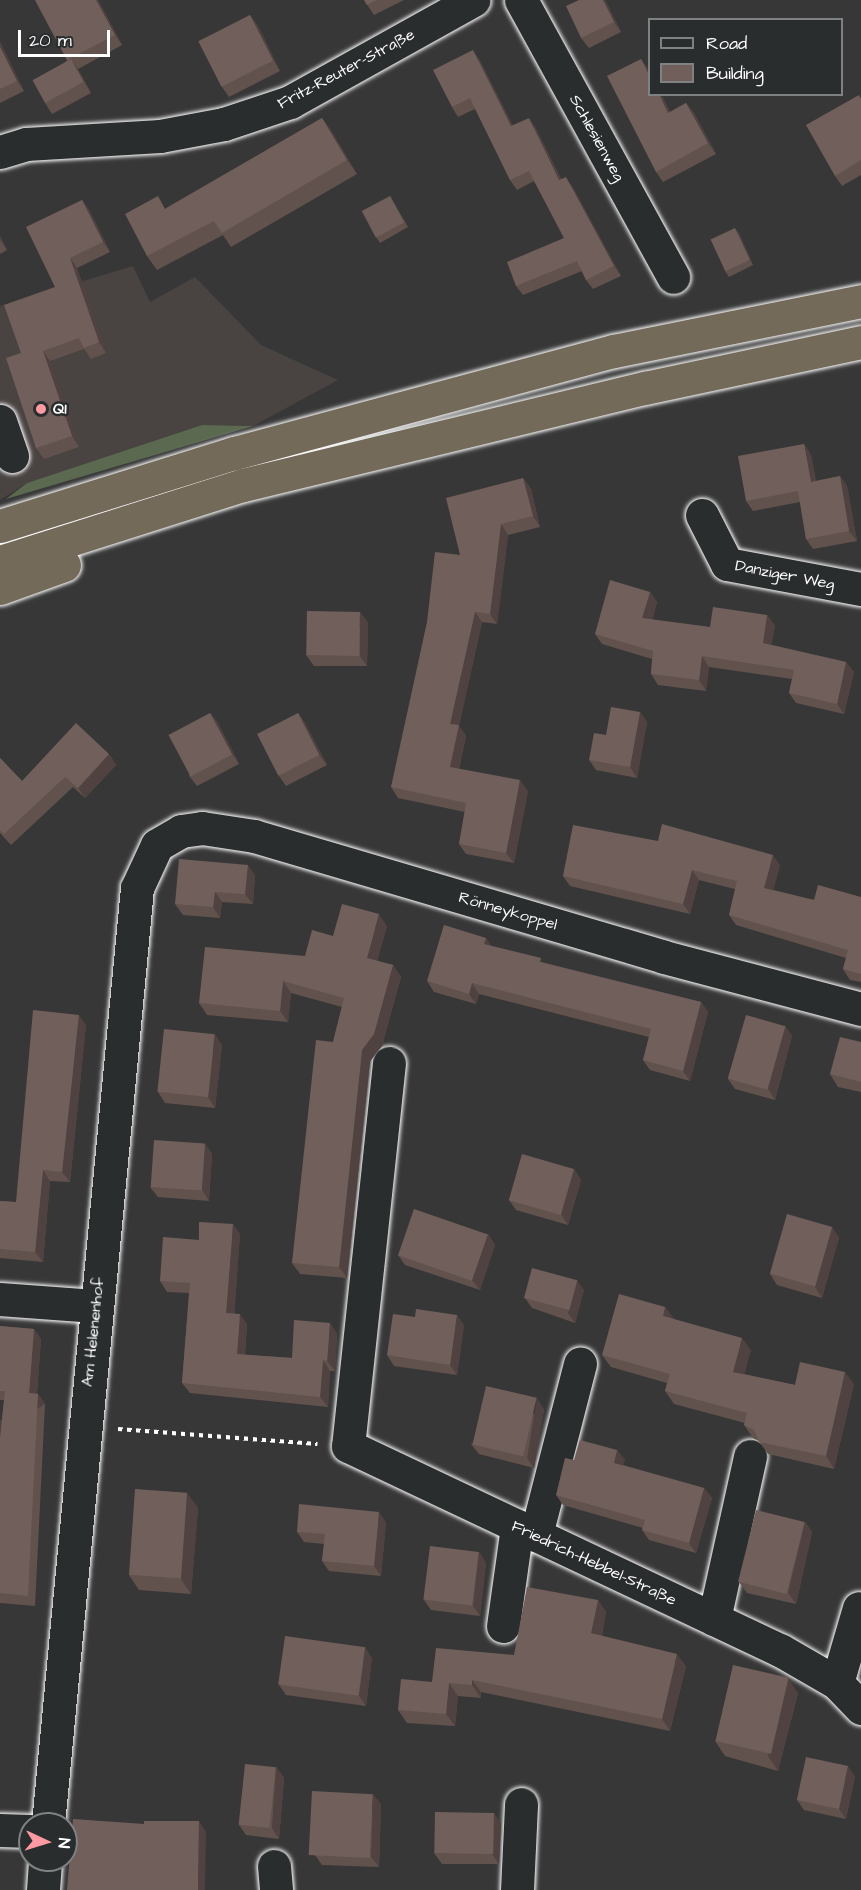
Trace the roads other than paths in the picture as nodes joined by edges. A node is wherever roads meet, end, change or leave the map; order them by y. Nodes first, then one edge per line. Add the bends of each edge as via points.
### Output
1 (473, 0) edge
2 (521, 0) edge
3 (0, 152) edge
4 (673, 277) dead end
5 (861, 301) edge
6 (861, 342) edge
7 (0, 421) edge
8 (12, 456) dead end
9 (243, 485) junction
10 (702, 515) dead end
11 (0, 526) edge
12 (0, 562) edge
13 (0, 588) edge
14 (861, 589) edge
15 (157, 845) joint
16 (861, 1009) edge
17 (389, 1063) dead end
18 (0, 1299) edge
19 (96, 1306) junction
20 (580, 1364) dead end
21 (750, 1456) dead end
22 (526, 1531) junction
23 (859, 1608) dead end
24 (714, 1619) junction
25 (502, 1626) dead end
26 (837, 1683) junction
27 (861, 1708) edge
28 (521, 1804) dead end
29 (49, 1812) edge
30 (0, 1830) edge
31 (18, 1831) edge
32 (44, 1872) edge
33 (43, 1890) edge
34 (517, 1890) edge

1 - 3 street, Fritz-Reuter-Straße via 290,102 224,124 160,136 26,144
2 - 4 street, Schlesienweg
5 - 11 highway via 614,351 235,453
6 - 9 highway via 645,388
7 - 8 street
9 - 12 highway
9 - 13 highway via 164,532
10 - 14 street, Danziger Weg via 728,564
15 - 16 street, Rönneykoppel via 181,831 202,828 254,836 664,957
15 - 19 street, Am Helenenhof via 136,888
17 - 22 street, Friedrich-Hebbel-Straße via 348,1446
18 - 19 street
19 - 29 street, Am Helenenhof
20 - 22 street
21 - 24 street
22 - 24 street, Friedrich-Hebbel-Straße
22 - 25 street
23 - 26 street
24 - 26 street, Friedrich-Hebbel-Straße
26 - 27 street, Friedrich-Hebbel-Straße
28 - 34 street
30 - 31 street
32 - 33 street

